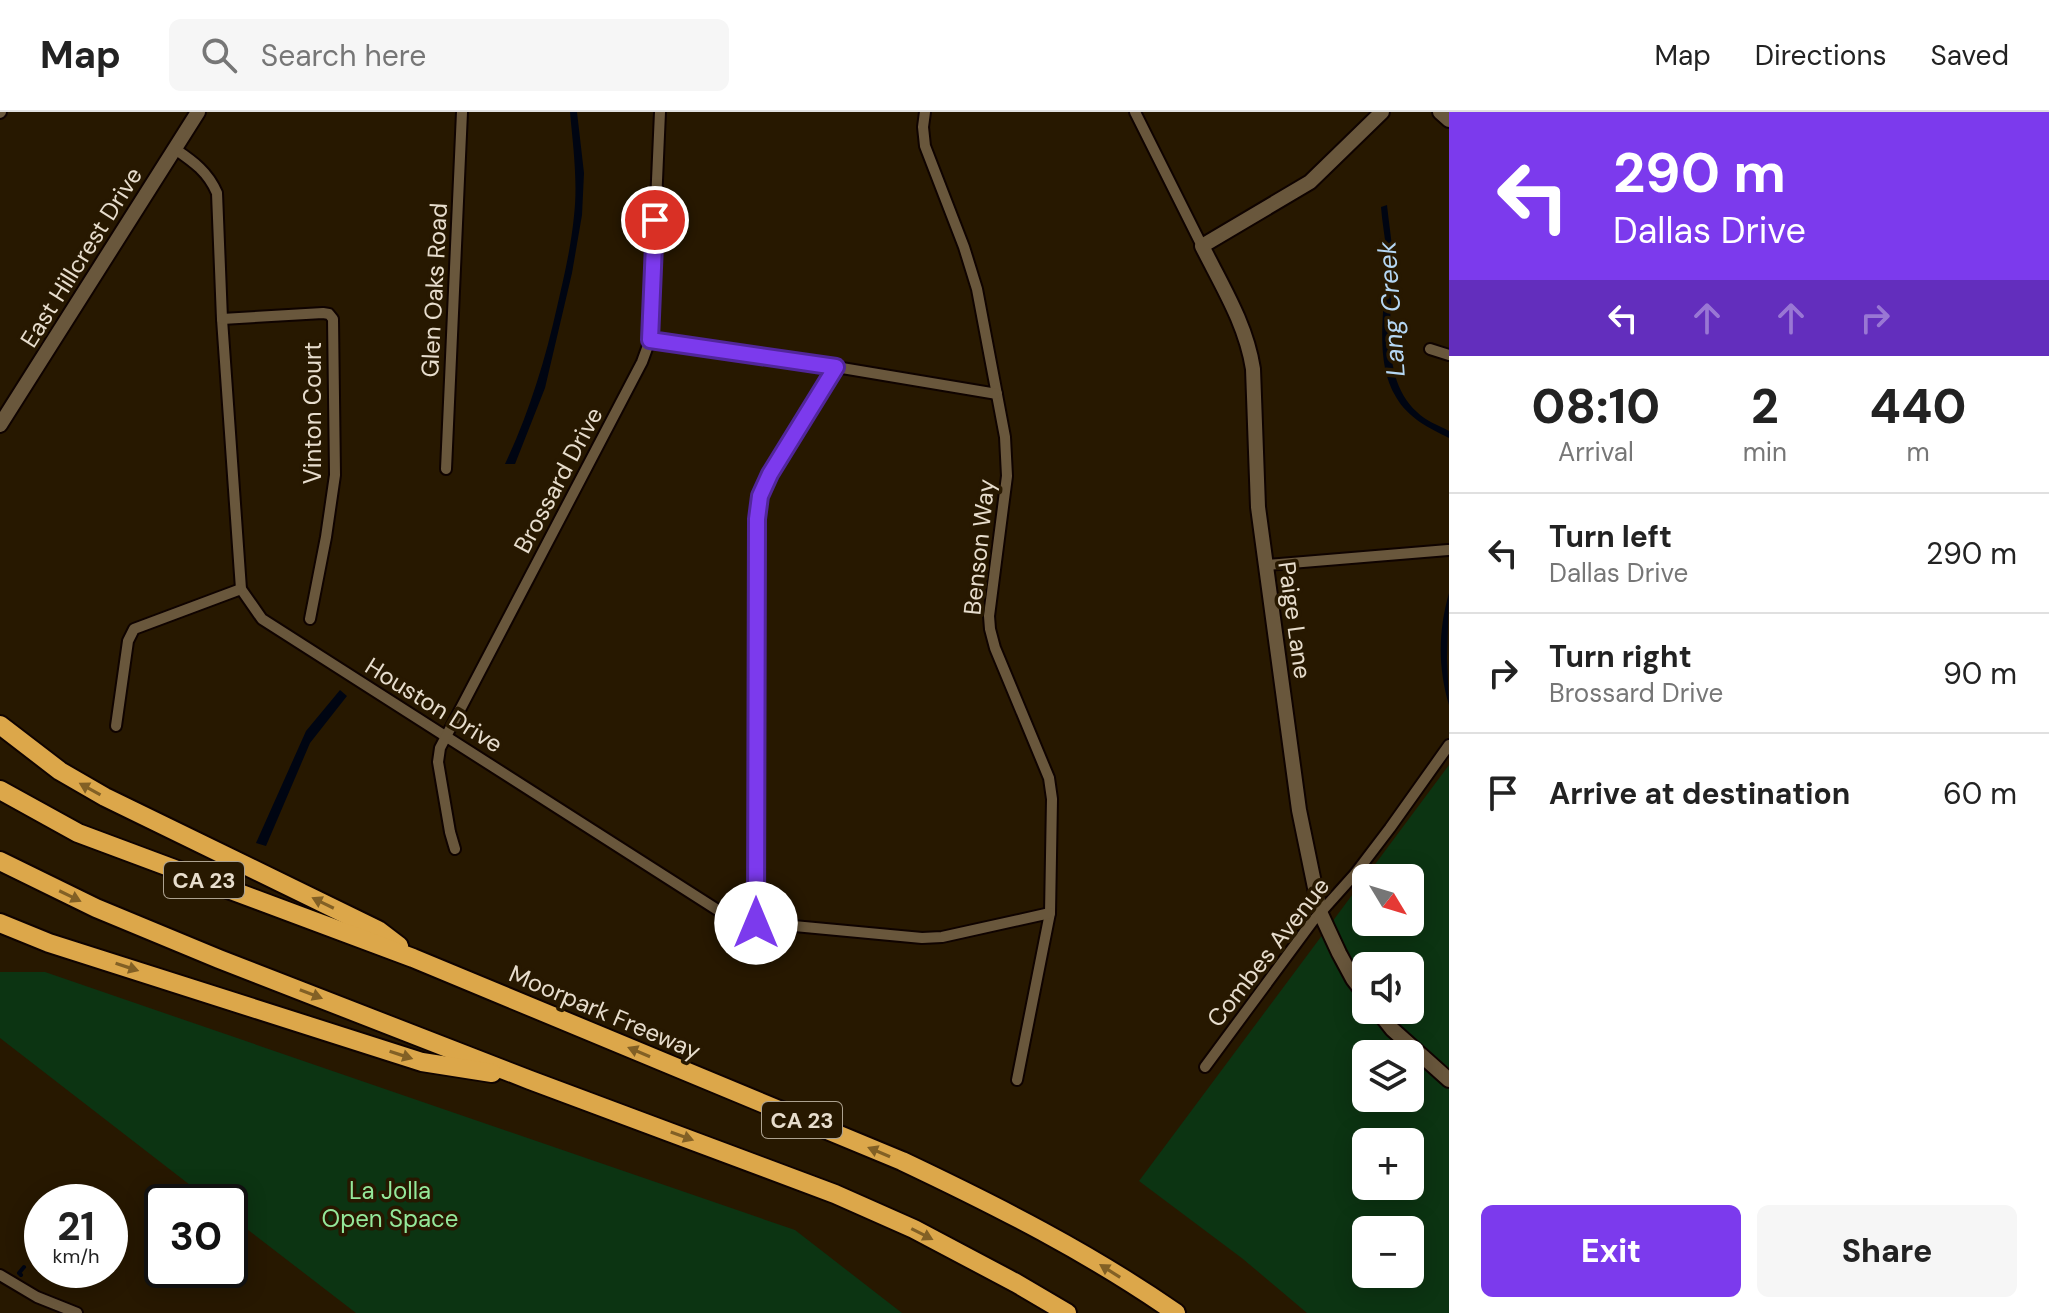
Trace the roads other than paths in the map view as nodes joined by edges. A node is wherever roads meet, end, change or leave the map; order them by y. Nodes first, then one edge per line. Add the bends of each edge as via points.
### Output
1 (198, 112) edge
2 (462, 112) edge
3 (660, 112) edge
4 (925, 112) edge
5 (1135, 112) edge
6 (1382, 112) edge
7 (1440, 112) edge
8 (1449, 120) edge
9 (175, 149) junction
10 (1202, 246) junction
11 (222, 319) junction
12 (650, 340) junction
13 (1430, 349) dead end
14 (1449, 355) edge
15 (836, 367) junction
16 (997, 394) junction
17 (0, 425) edge
18 (446, 469) dead end
19 (1448, 550) edge
20 (1266, 565) junction
21 (241, 589) junction
22 (310, 619) dead end
23 (0, 725) edge
24 (116, 726) dead end
25 (446, 736) junction
26 (1449, 745) edge
27 (0, 790) edge
28 (455, 849) dead end
29 (0, 861) edge
30 (1320, 912) junction
31 (1050, 913) junction
32 (0, 923) edge
33 (756, 923) junction
34 (413, 958) junction
35 (1352, 974) edge
36 (1388, 1024) edge
37 (1205, 1067) dead end
38 (530, 1080) junction
39 (1017, 1080) dead end
40 (1449, 1080) edge
41 (0, 1275) edge
42 (77, 1313) edge
43 (1067, 1313) edge
44 (1176, 1313) edge

1 - 9 street, East Hillcrest Drive
2 - 18 street, Glen Oaks Road
3 - 12 street, Brossard Drive
4 - 16 street, Benson Way via 925,146 977,289
5 - 10 street
6 - 10 street via 1310,182
7 - 8 street
9 - 11 street via 200,166 217,193
9 - 17 street, East Hillcrest Drive
10 - 20 street, Paige Lane via 1249,348
11 - 21 street
11 - 22 street, Vinton Court via 323,313 333,319 335,475
12 - 15 street
12 - 25 street, Brossard Drive
13 - 14 street
15 - 16 street
15 - 33 street via 760,496
16 - 31 street, Benson Way via 1007,476 990,629 1049,778
19 - 20 street
20 - 30 street, Paige Lane via 1299,810
21 - 24 street via 134,629
21 - 25 street, Houston Drive via 262,619
34 -> 23 highway via 378,930 71,778
25 - 28 street, Brossard Drive via 438,762
25 - 33 street, Houston Drive via 727,916
26 - 30 street, Combes Avenue via 1364,863
27 - 34 highway, Moorpark Freeway / CA 23 via 78,833
29 -> 38 highway, CA 23 via 96,908
30 - 35 street, Paige Lane
30 - 37 street, Combes Avenue
31 - 33 street, Houston Drive via 922,938
31 - 39 street, Benson Way
32 -> 38 highway via 422,1062
44 -> 34 highway, Moorpark Freeway / CA 23 via 1075,1249 902,1161
36 - 40 street
38 -> 43 highway, CA 23 via 835,1194 914,1229
41 - 42 street

